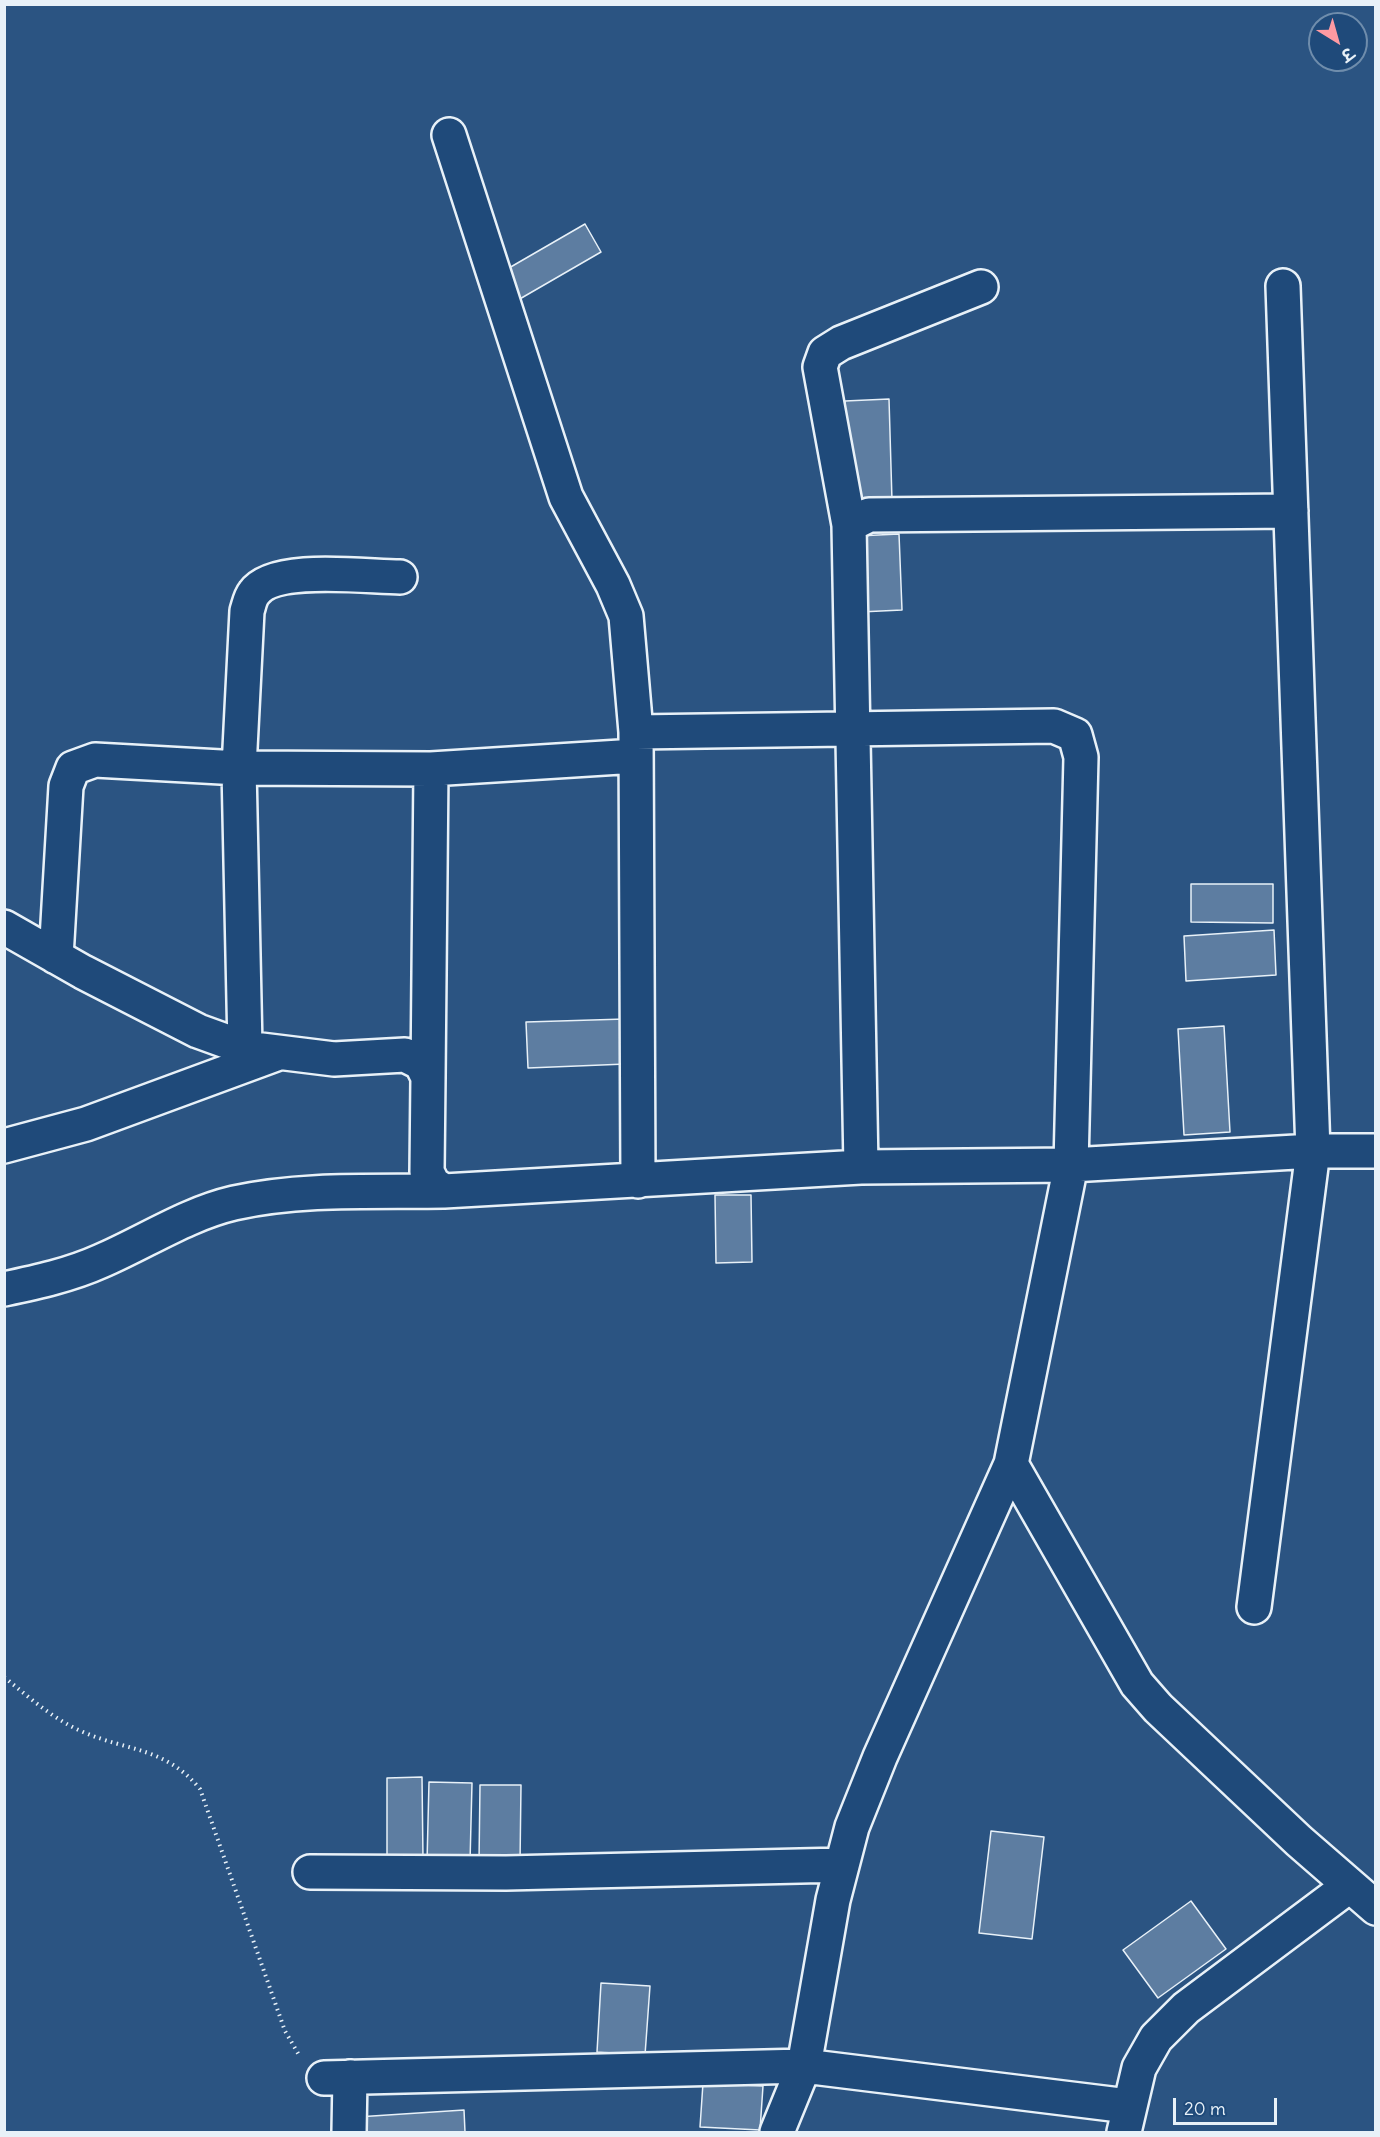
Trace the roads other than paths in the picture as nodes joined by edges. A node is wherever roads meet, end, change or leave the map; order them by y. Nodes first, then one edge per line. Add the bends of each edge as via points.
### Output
1 (449, 135) dead end
2 (1283, 286) dead end
3 (981, 287) dead end
4 (1291, 511) junction
5 (849, 525) junction
6 (400, 577) dead end
7 (851, 729) junction
8 (636, 744) junction
9 (239, 768) junction
10 (431, 769) junction
11 (4, 927) edge
12 (56, 957) junction
13 (261, 1051) junction
14 (428, 1077) junction
15 (4, 1146) edge
16 (1313, 1151) junction
17 (1376, 1151) edge
18 (1071, 1165) junction
19 (861, 1167) junction
20 (638, 1181) junction
21 (444, 1191) junction
22 (4, 1289) edge
23 (1011, 1464) junction
24 (1254, 1607) dead end
25 (842, 1865) junction
26 (310, 1872) dead end
27 (1349, 1886) junction
28 (1376, 1908) edge
29 (804, 2066) junction
30 (1126, 2120) edge
31 (350, 2133) edge
32 (777, 2133) edge

1 - 8 street via 566,497 626,616
2 - 4 street
3 - 5 street via 825,353 820,367
4 - 5 street via 870,515
4 - 16 street
5 - 7 street
6 - 9 street via 289,575 254,592 247,611
7 - 8 street
7 - 18 street via 1054,726 1075,735 1081,758
7 - 19 street
8 - 10 street
8 - 20 street
9 - 10 street
9 - 12 street via 111,759 73,768 66,786
9 - 13 street
10 - 14 street
11 - 12 street
12 - 13 street via 198,1031
13 - 14 street via 334,1059 405,1054 421,1063
13 - 15 street via 86,1124
14 - 21 street via 428,1172 433,1184
16 - 17 street
16 - 18 street
16 - 24 street
18 - 19 street
18 - 23 street
19 - 20 street
20 - 21 street
21 - 22 street via 324,1193 234,1203 192,1217 99,1262 55,1278
23 - 25 street via 880,1757 852,1827
23 - 27 street via 1137,1684
25 - 26 street via 506,1873
25 - 29 street
27 - 28 street
27 - 30 street via 1186,2008 1156,2038 1138,2067
29 - 30 street
29 - 31 street via 337,2078
29 - 32 street

